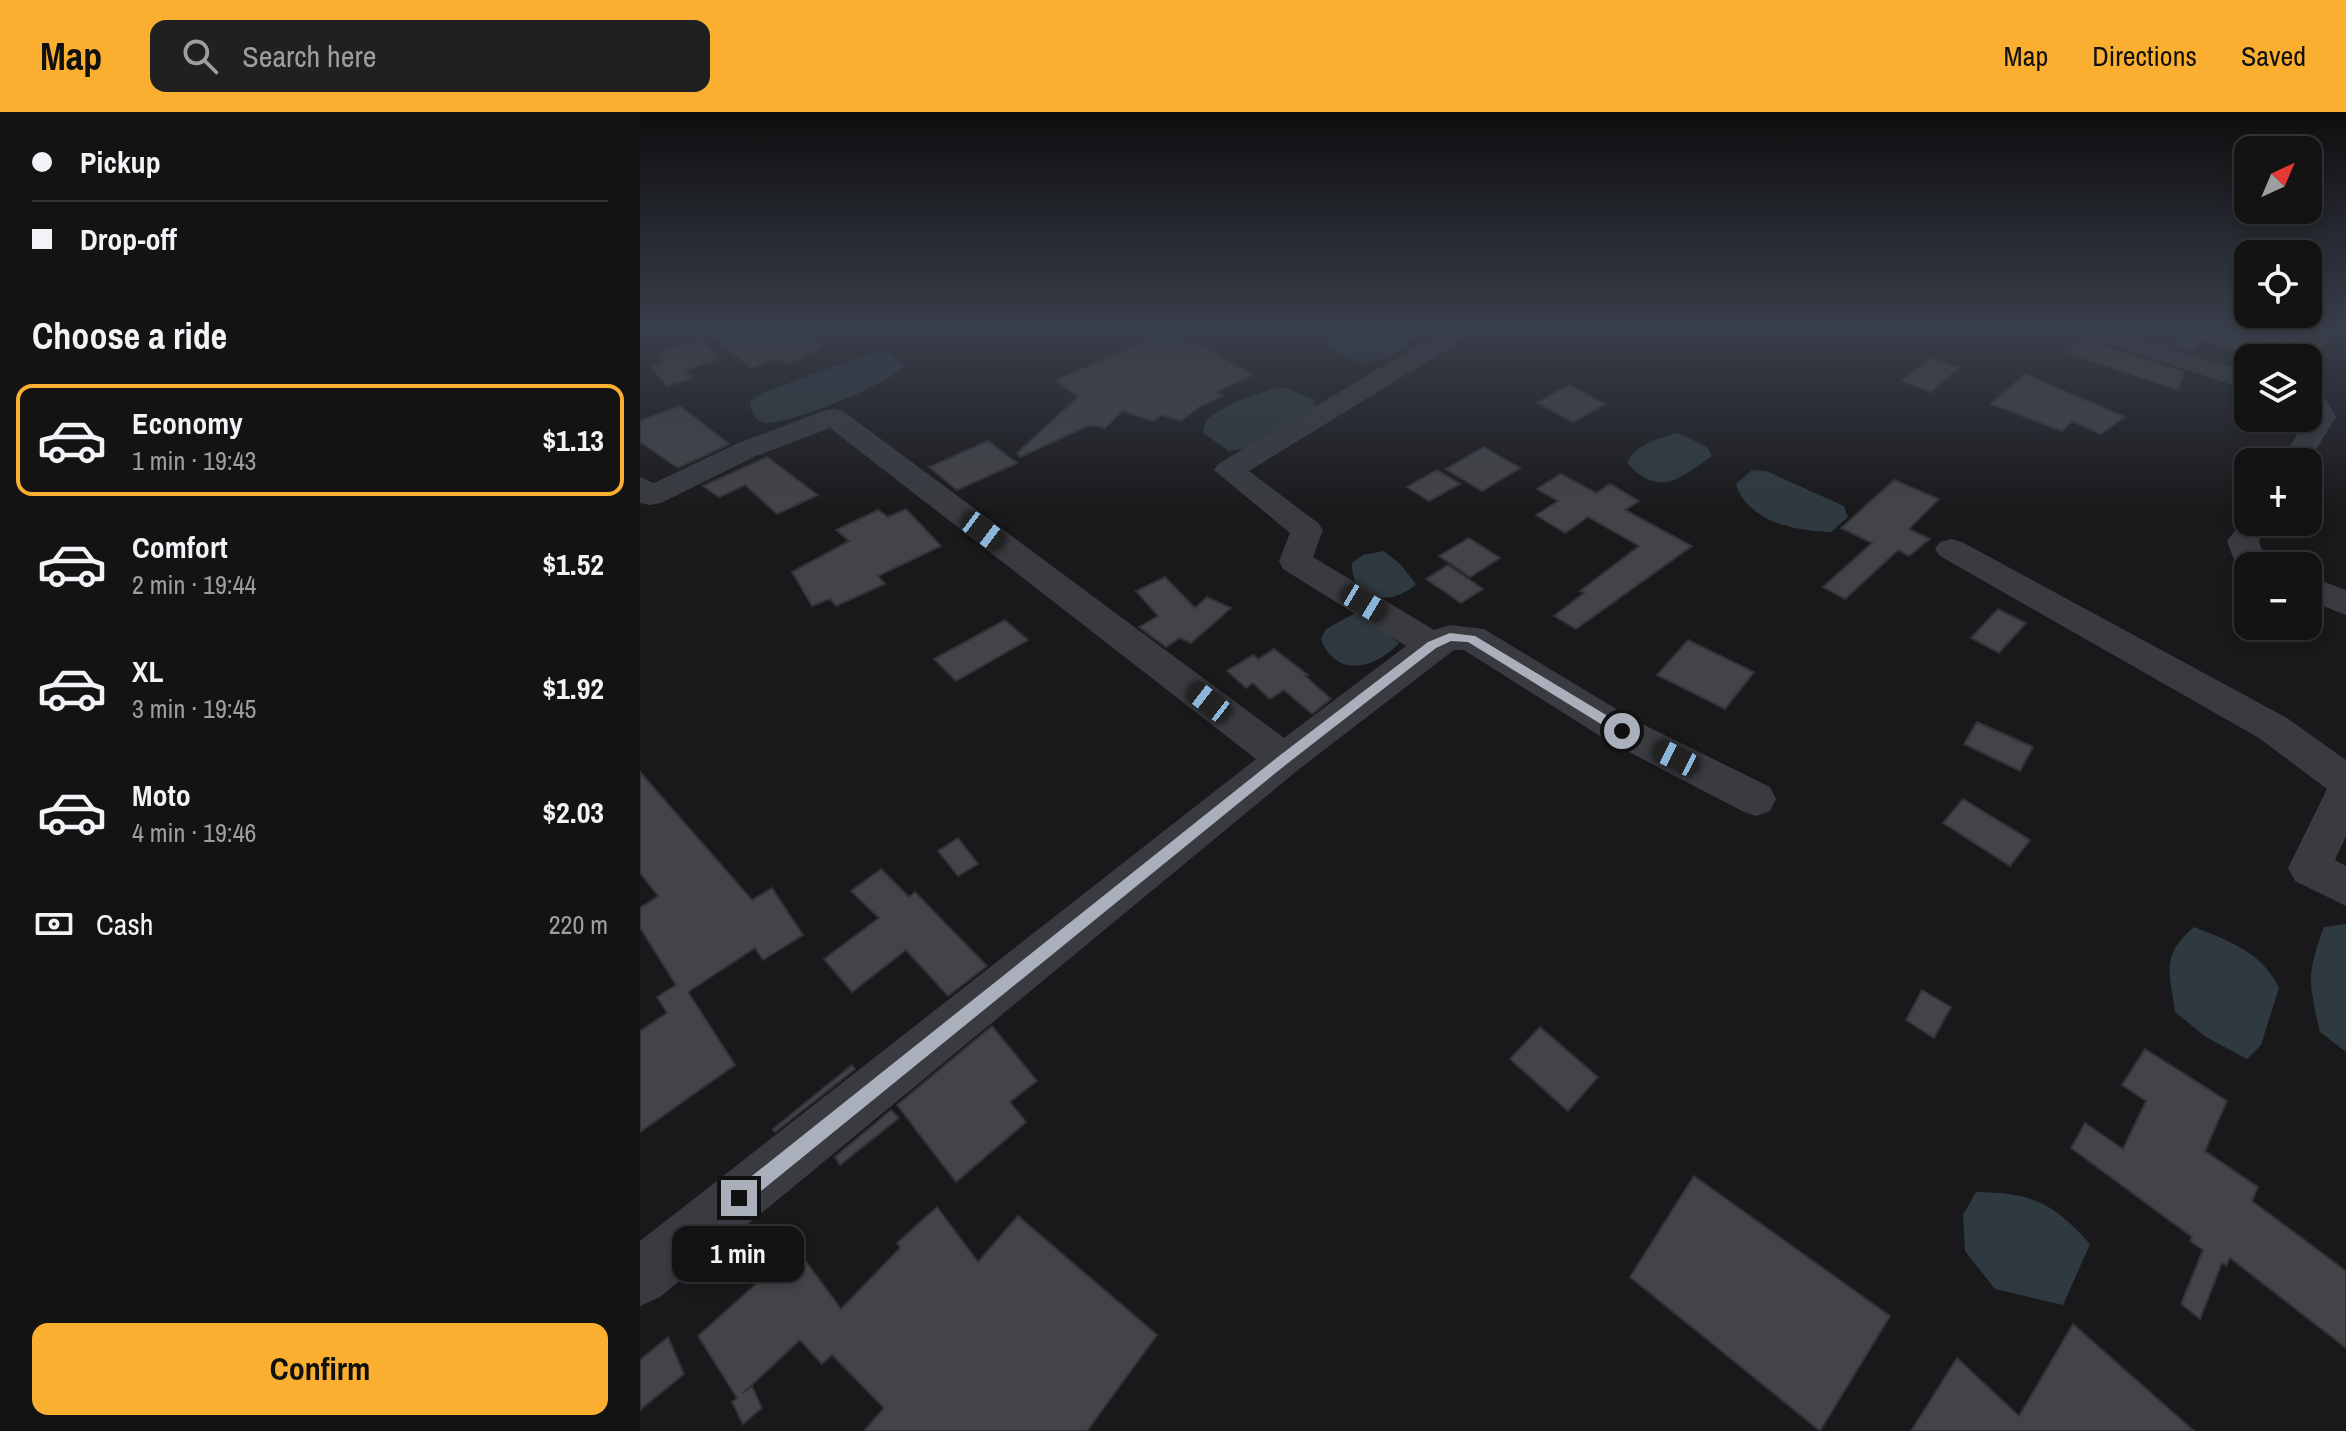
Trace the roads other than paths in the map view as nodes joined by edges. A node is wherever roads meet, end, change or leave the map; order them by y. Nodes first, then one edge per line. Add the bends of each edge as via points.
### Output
1 (1364, 389) edge
2 (640, 486) edge
3 (1951, 549) dead end
4 (2322, 593) edge
5 (2346, 603) edge
6 (1432, 645) junction
7 (1284, 759) junction
8 (2346, 781) edge
9 (2346, 791) edge
10 (1756, 799) dead end
11 (2346, 887) edge
12 (640, 1277) edge

1 - 6 street via 1229,470 1307,530 1295,561
2 - 7 street via 650,496 746,450 833,417
3 - 8 street via 2273,728
4 - 5 street
6 - 7 street
6 - 10 street via 1450,637 1471,638 1622,731
7 - 12 street
9 - 11 street via 2310,868

